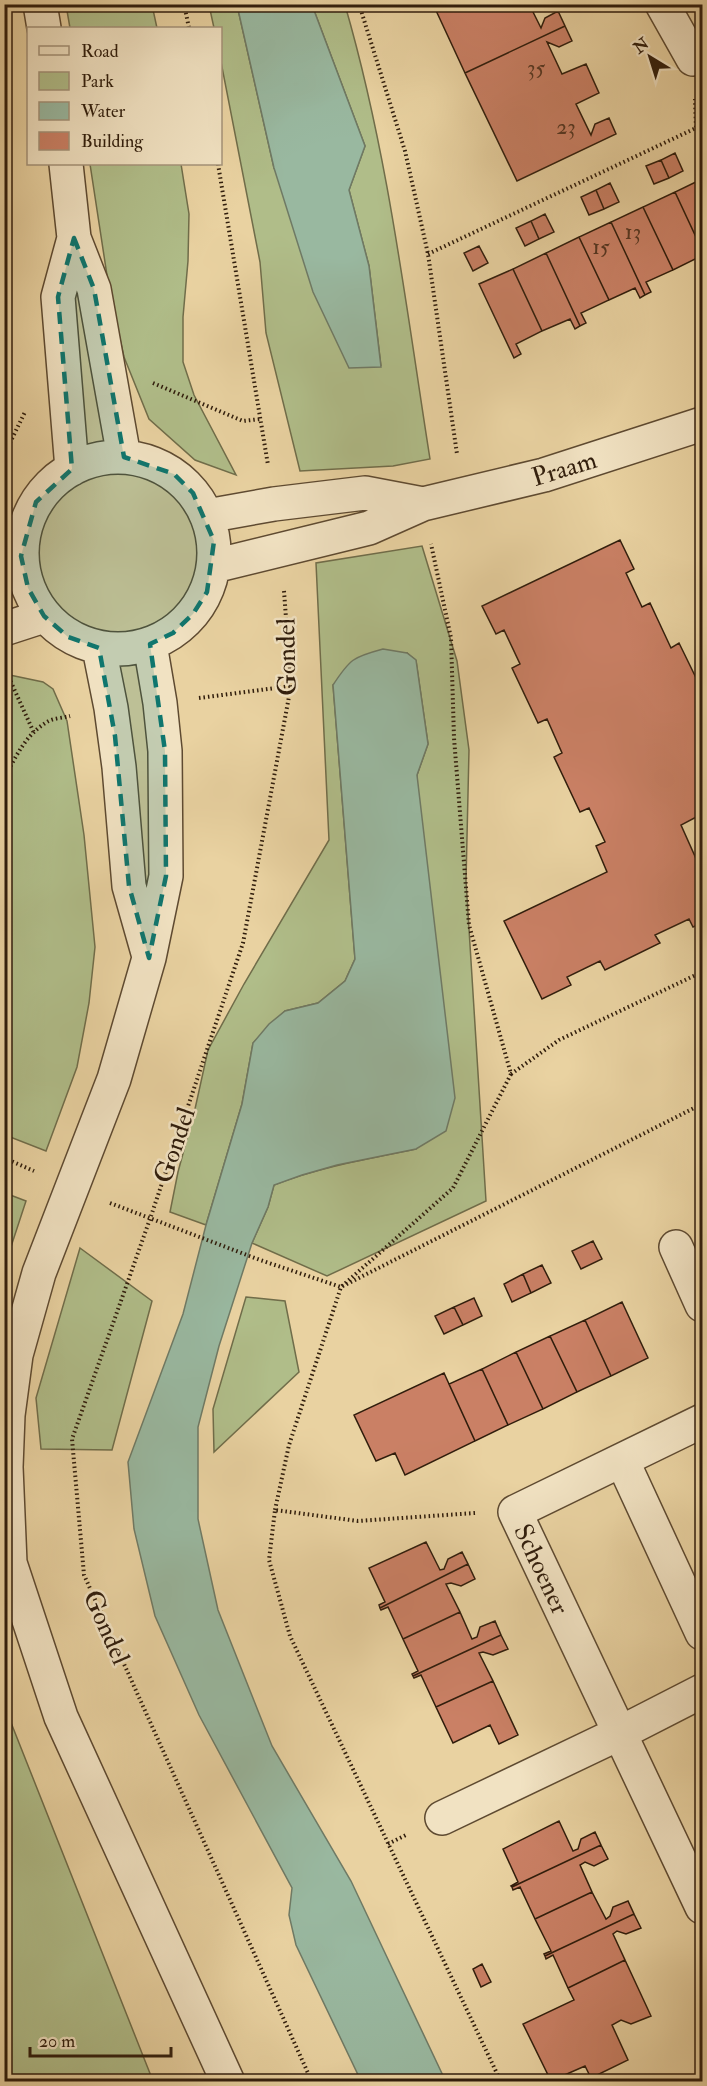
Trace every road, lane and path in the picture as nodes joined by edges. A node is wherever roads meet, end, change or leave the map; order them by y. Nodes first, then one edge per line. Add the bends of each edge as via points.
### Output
1 (40, 4) edge
2 (184, 4) edge
3 (359, 4) edge
4 (662, 4) edge
5 (44, 27) edge
6 (189, 27) edge
7 (698, 57) edge
8 (66, 165) edge
9 (218, 165) edge
10 (74, 238) junction
11 (428, 254) junction
12 (702, 424) edge
13 (124, 457) junction
14 (72, 469) junction
15 (463, 494) junction
16 (274, 504) junction
17 (423, 504) junction
18 (207, 516) junction
19 (14, 546) edge
20 (281, 551) junction
21 (213, 566) junction
22 (44, 616) junction
23 (4, 629) edge
24 (150, 644) junction
25 (99, 648) junction
26 (4, 668) edge
27 (34, 732) dead end
28 (149, 958) junction
29 (702, 972) edge
30 (511, 1074) junction
31 (702, 1104) edge
32 (150, 1219) junction
33 (676, 1247) dead end
34 (341, 1287) junction
35 (702, 1305) edge
36 (702, 1421) edge
37 (622, 1460) junction
38 (275, 1510) junction
39 (515, 1512) junction
40 (702, 1633) edge
41 (702, 1691) edge
42 (620, 1733) junction
43 (442, 1818) dead end
44 (702, 1907) edge
45 (228, 2082) edge
46 (312, 2082) edge
47 (501, 2082) edge

1 - 5 street
2 - 6 path
3 - 11 path via 405,151
4 - 7 street
7 - 11 path via 696,128
8 - 10 street
9 - 16 path
10 - 13 street via 94,289
10 - 14 street via 58,297
11 - 15 path
12 - 15 street, Praam via 544,476
13 - 14 street via 93,460
13 - 18 street via 150,462 174,474 193,493
14 - 19 street via 52,483 36,502
15 - 17 street, Praam
16 - 17 street, Praam via 364,493
16 - 18 street, Praam
17 - 20 street, Praam via 369,528
17 - 30 path via 451,638 454,738 469,925
18 - 21 street via 214,541
19 - 22 street via 28,588
20 - 21 street, Praam
20 - 32 path, Gondel via 291,686 243,943
21 - 24 street via 207,592 193,614 173,633
22 - 23 street
22 - 25 street via 68,637
24 - 25 street via 125,650
24 - 28 street via 165,751 166,876
25 - 28 street via 116,746 129,886
26 - 27 path
28 - 45 street via 114,1079 39,1273 16,1355 6,1467 10,1563 61,1717
29 - 30 path via 560,1040
30 - 34 path via 453,1188
31 - 34 path
32 - 34 path
32 - 46 path, Gondel via 72,1439 84,1575
33 - 35 street
34 - 38 path via 289,1445
36 - 37 street, Schoener
37 - 39 street, Schoener
37 - 40 street
38 - 39 path via 358,1521
38 - 47 path via 269,1560 290,1636
39 - 42 street, Schoener
41 - 42 street
42 - 43 street
42 - 44 street, Schoener

